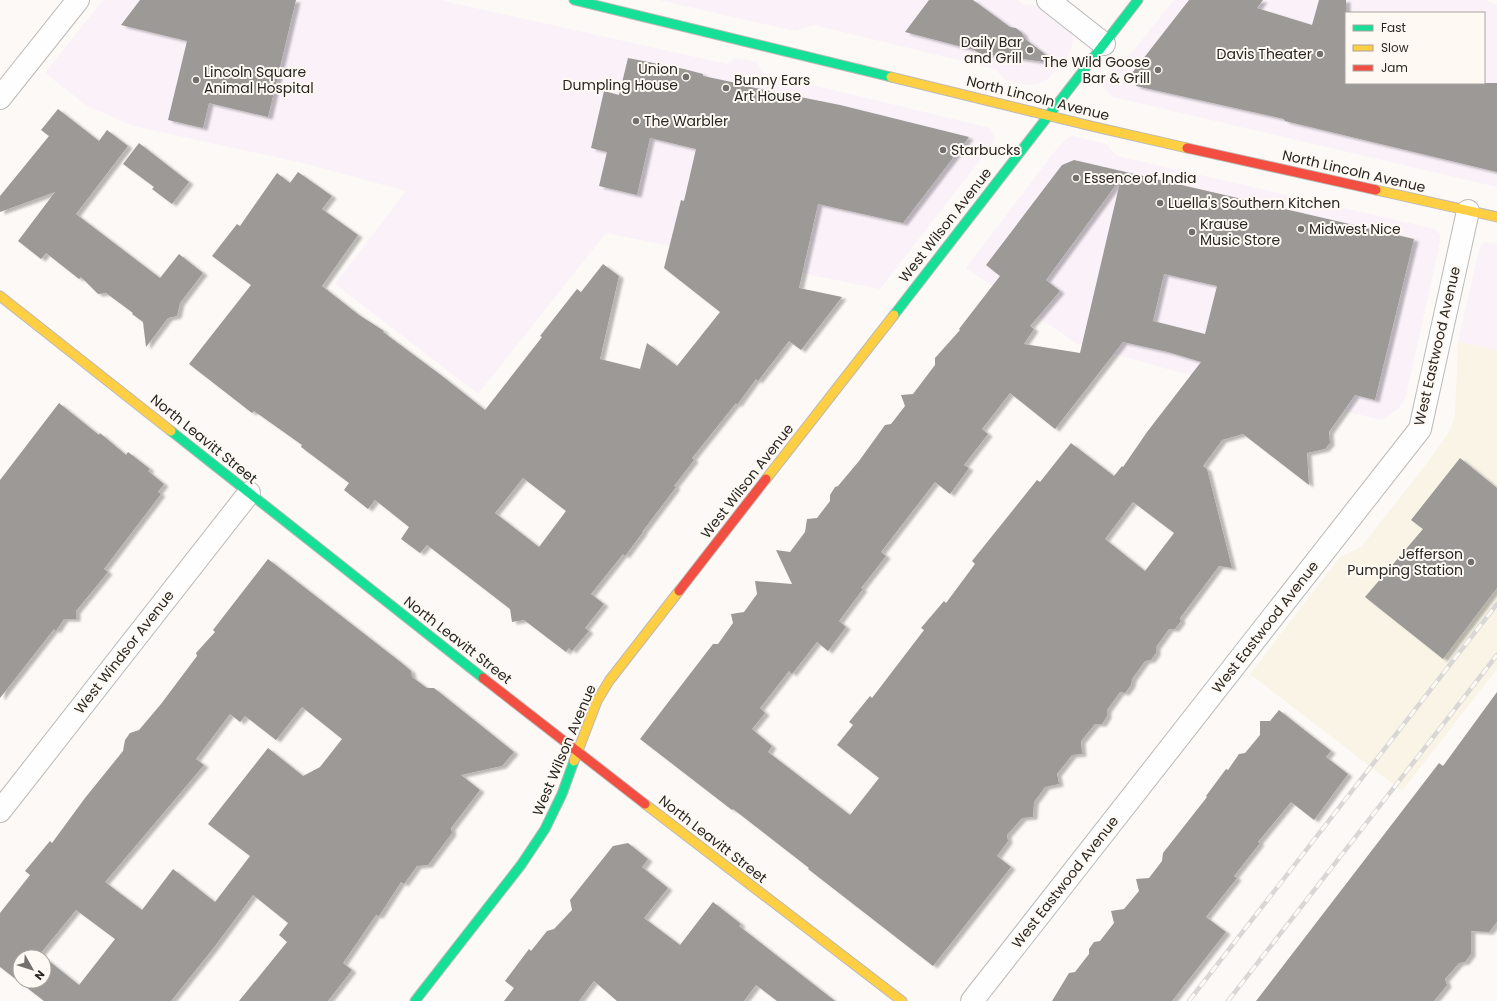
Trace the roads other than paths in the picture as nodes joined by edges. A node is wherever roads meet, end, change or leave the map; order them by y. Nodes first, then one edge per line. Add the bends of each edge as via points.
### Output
1 (78, 0) edge
2 (574, 0) edge
3 (1048, 0) edge
4 (1138, 0) edge
5 (1104, 44) junction
6 (0, 98) edge
7 (1048, 115) junction
8 (1468, 211) junction
9 (1497, 217) edge
10 (0, 296) edge
11 (249, 493) junction
12 (578, 751) junction
13 (0, 811) edge
14 (415, 1001) edge
15 (902, 1001) edge
16 (972, 1001) edge

1 - 6 street
2 - 7 street, North Lincoln Avenue
3 - 5 street
4 - 5 street, West Wilson Avenue
5 - 7 street, West Wilson Avenue
7 - 8 street, North Lincoln Avenue
7 - 12 street, West Wilson Avenue via 609,681 597,701
8 - 9 street, North Lincoln Avenue
8 - 16 street, West Eastwood Avenue via 1420,429
10 - 11 street, North Leavitt Street
11 - 12 street, North Leavitt Street
11 - 13 street, West Windsor Avenue
12 - 14 street, West Wilson Avenue via 562,794 541,835 521,865
12 - 15 street, North Leavitt Street

